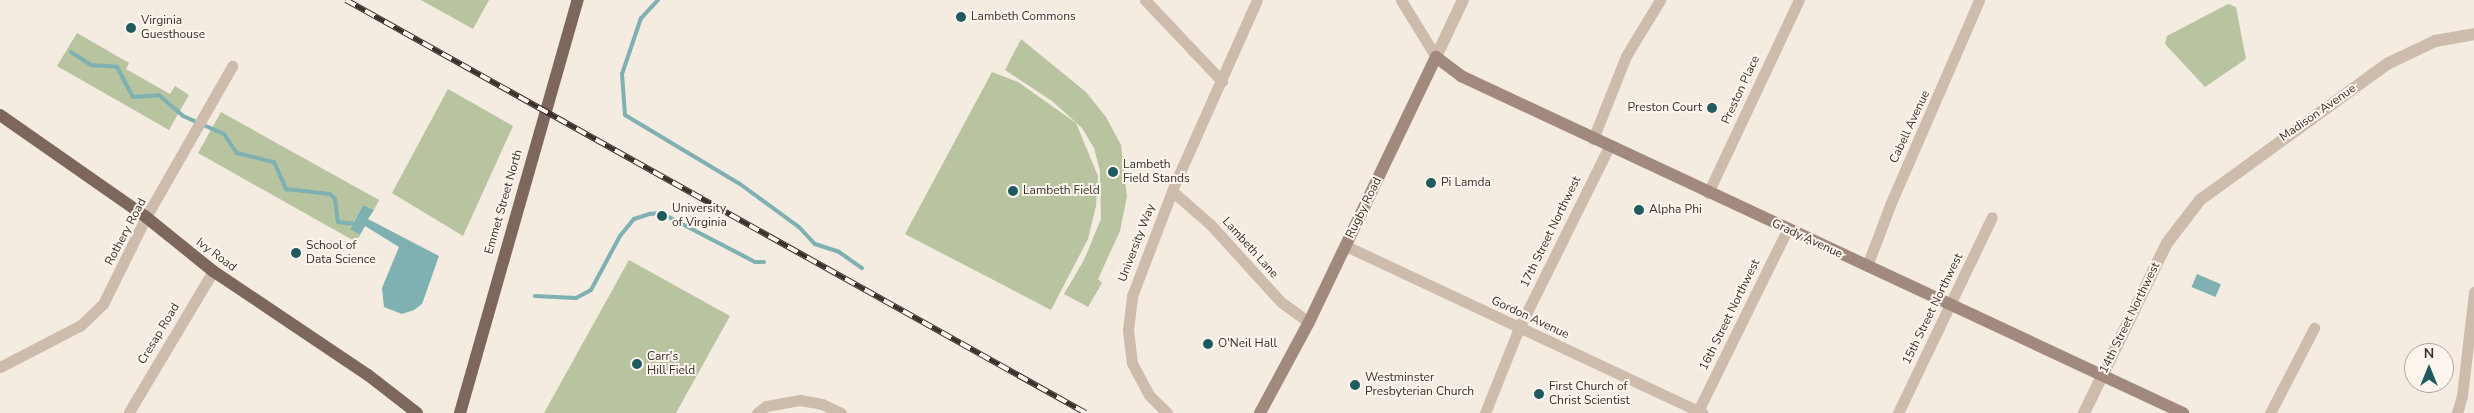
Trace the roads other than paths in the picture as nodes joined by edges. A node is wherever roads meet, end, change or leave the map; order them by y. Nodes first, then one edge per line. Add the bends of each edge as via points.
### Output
1 (578, 0) edge
2 (1145, 0) edge
3 (1257, 0) edge
4 (1401, 0) edge
5 (1463, 0) edge
6 (1660, 0) edge
7 (1799, 0) edge
8 (1979, 0) edge
9 (2474, 34) edge
10 (1436, 57) junction
11 (232, 66) dead end
12 (1222, 81) junction
13 (0, 115) edge
14 (1593, 139) junction
15 (1609, 147) junction
16 (1172, 192) junction
17 (1708, 193) junction
18 (146, 218) junction
19 (1992, 218) dead end
20 (2181, 225) joint
21 (1787, 230) junction
22 (1346, 246) junction
23 (1867, 266) junction
24 (213, 271) junction
25 (2474, 292) edge
26 (1950, 305) junction
27 (1309, 322) junction
28 (1519, 328) junction
29 (2314, 328) dead end
30 (0, 367) edge
31 (2103, 375) junction
32 (2468, 397) edge
33 (129, 412) dead end
34 (1699, 412) edge
35 (417, 413) edge
36 (460, 413) edge
37 (757, 413) edge
38 (841, 413) edge
39 (1166, 413) edge
40 (1260, 413) edge
41 (1485, 413) edge
42 (1898, 413) edge
43 (2084, 413) edge
44 (2183, 413) edge
45 (2270, 413) edge
46 (2457, 413) edge

1 - 36 main road, Emmet Street North
2 - 12 street
3 - 12 street, University Way
4 - 10 street
5 - 10 street, Rugby Road
6 - 14 street via 1639,29
7 - 17 street, Preston Place
8 - 23 street, Cabell Avenue
9 - 20 street, Madison Avenue via 2435,41 2387,64 2224,180 2200,200
10 - 14 main road, Grady Avenue via 1461,76
10 - 22 main road, Rugby Road
11 - 18 street, Rothery Road
12 - 16 street, University Way
13 - 18 main road, Ivy Road
14 - 15 main road, Grady Avenue
15 - 17 main road, Grady Avenue
15 - 28 street, 17th Street Northwest
16 - 27 street, Lambeth Lane via 1210,224 1281,302
16 - 39 street, University Way via 1144,260 1128,316 1130,348 1137,376
17 - 21 main road, Grady Avenue
18 - 24 main road, Ivy Road
18 - 30 street, Rothery Road via 110,290 93,316 70,332
19 - 26 street, 15th Street Northwest
20 - 31 street, 14th Street Northwest via 2167,243
21 - 23 main road, Grady Avenue
21 - 34 street, 16th Street Northwest
22 - 27 main road, Rugby Road
22 - 28 street, Gordon Avenue
23 - 26 main road, Grady Avenue
24 - 33 street, Cresap Road
24 - 35 main road, Ivy Road via 368,375
25 - 32 street
26 - 31 main road, Grady Avenue
26 - 42 street, 15th Street Northwest
27 - 40 main road, Rugby Road
28 - 34 street, Gordon Avenue
28 - 41 street, 17th Street Northwest
29 - 45 street
31 - 43 street, 14th Street Northwest
31 - 44 main road, Grady Avenue
32 - 46 street
37 - 38 street via 766,406 800,400 822,404

